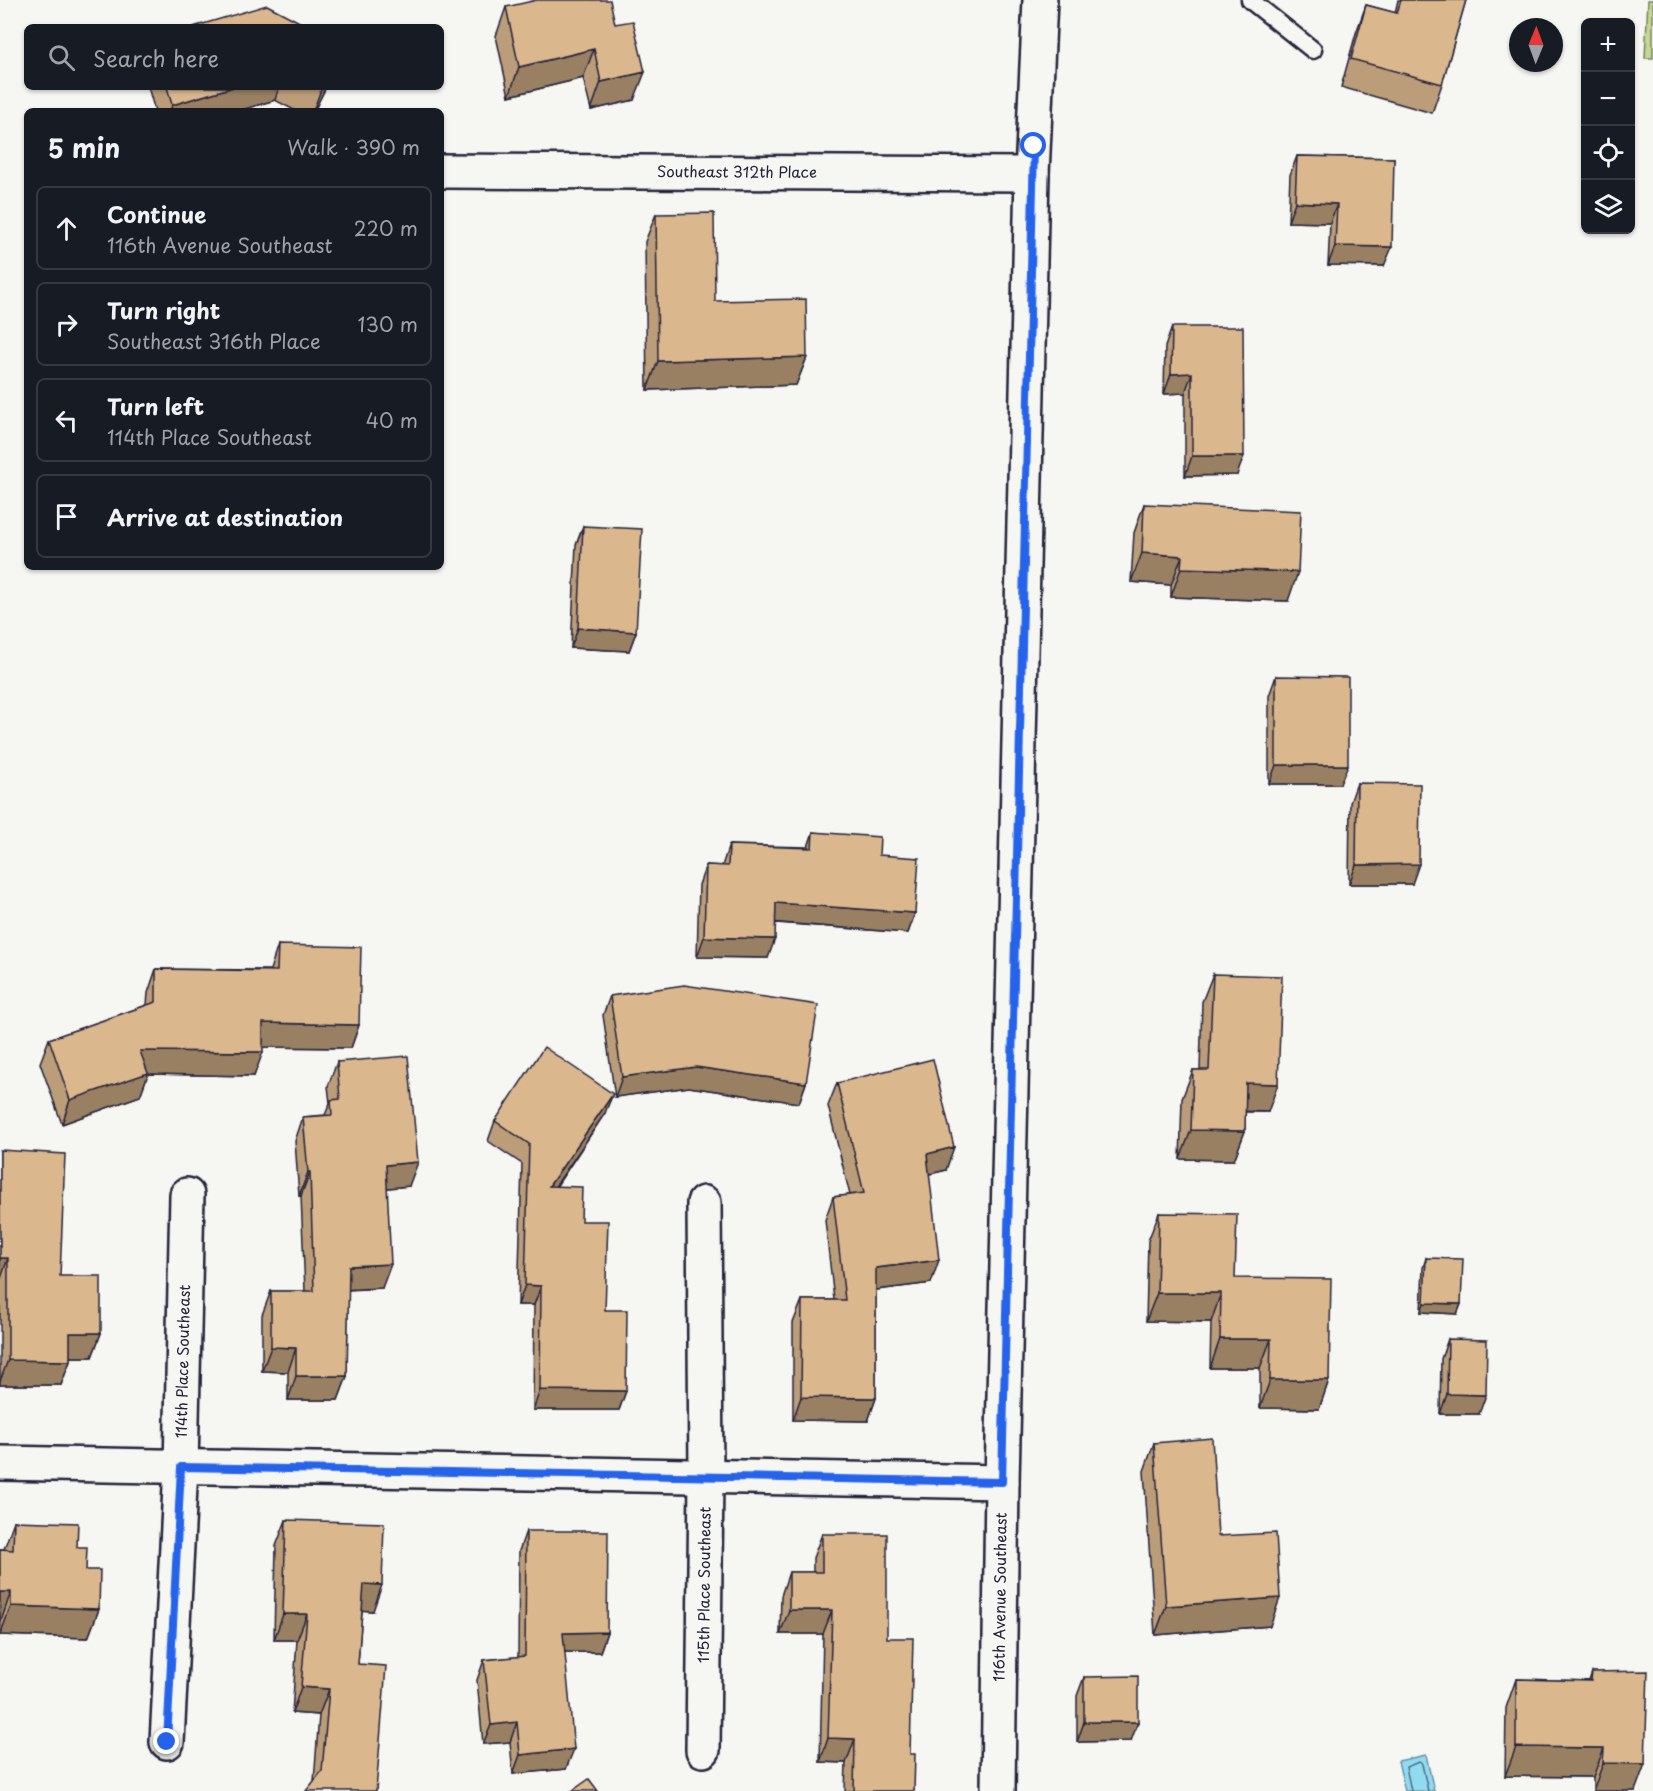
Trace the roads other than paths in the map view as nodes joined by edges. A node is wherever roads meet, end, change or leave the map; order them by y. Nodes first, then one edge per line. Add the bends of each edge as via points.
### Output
1 (1040, 0) edge
2 (1250, 0) edge
3 (1313, 50) dead end
4 (444, 171) edge
5 (1032, 174) junction
6 (187, 1195) dead end
7 (704, 1203) dead end
8 (0, 1463) edge
9 (181, 1467) junction
10 (706, 1476) junction
11 (1002, 1482) junction
12 (167, 1742) dead end
13 (703, 1750) dead end
14 (998, 1791) edge

1 - 5 street, 116th Avenue Southeast
2 - 3 lane
4 - 5 street, Southeast 312th Place
5 - 11 street, 116th Avenue Southeast
6 - 9 street, 114th Place Southeast
7 - 10 street, 115th Place Southeast
8 - 9 street
9 - 10 street
9 - 12 street, 114th Place Southeast
10 - 11 street
10 - 13 street, 115th Place Southeast
11 - 14 street, 116th Avenue Southeast

